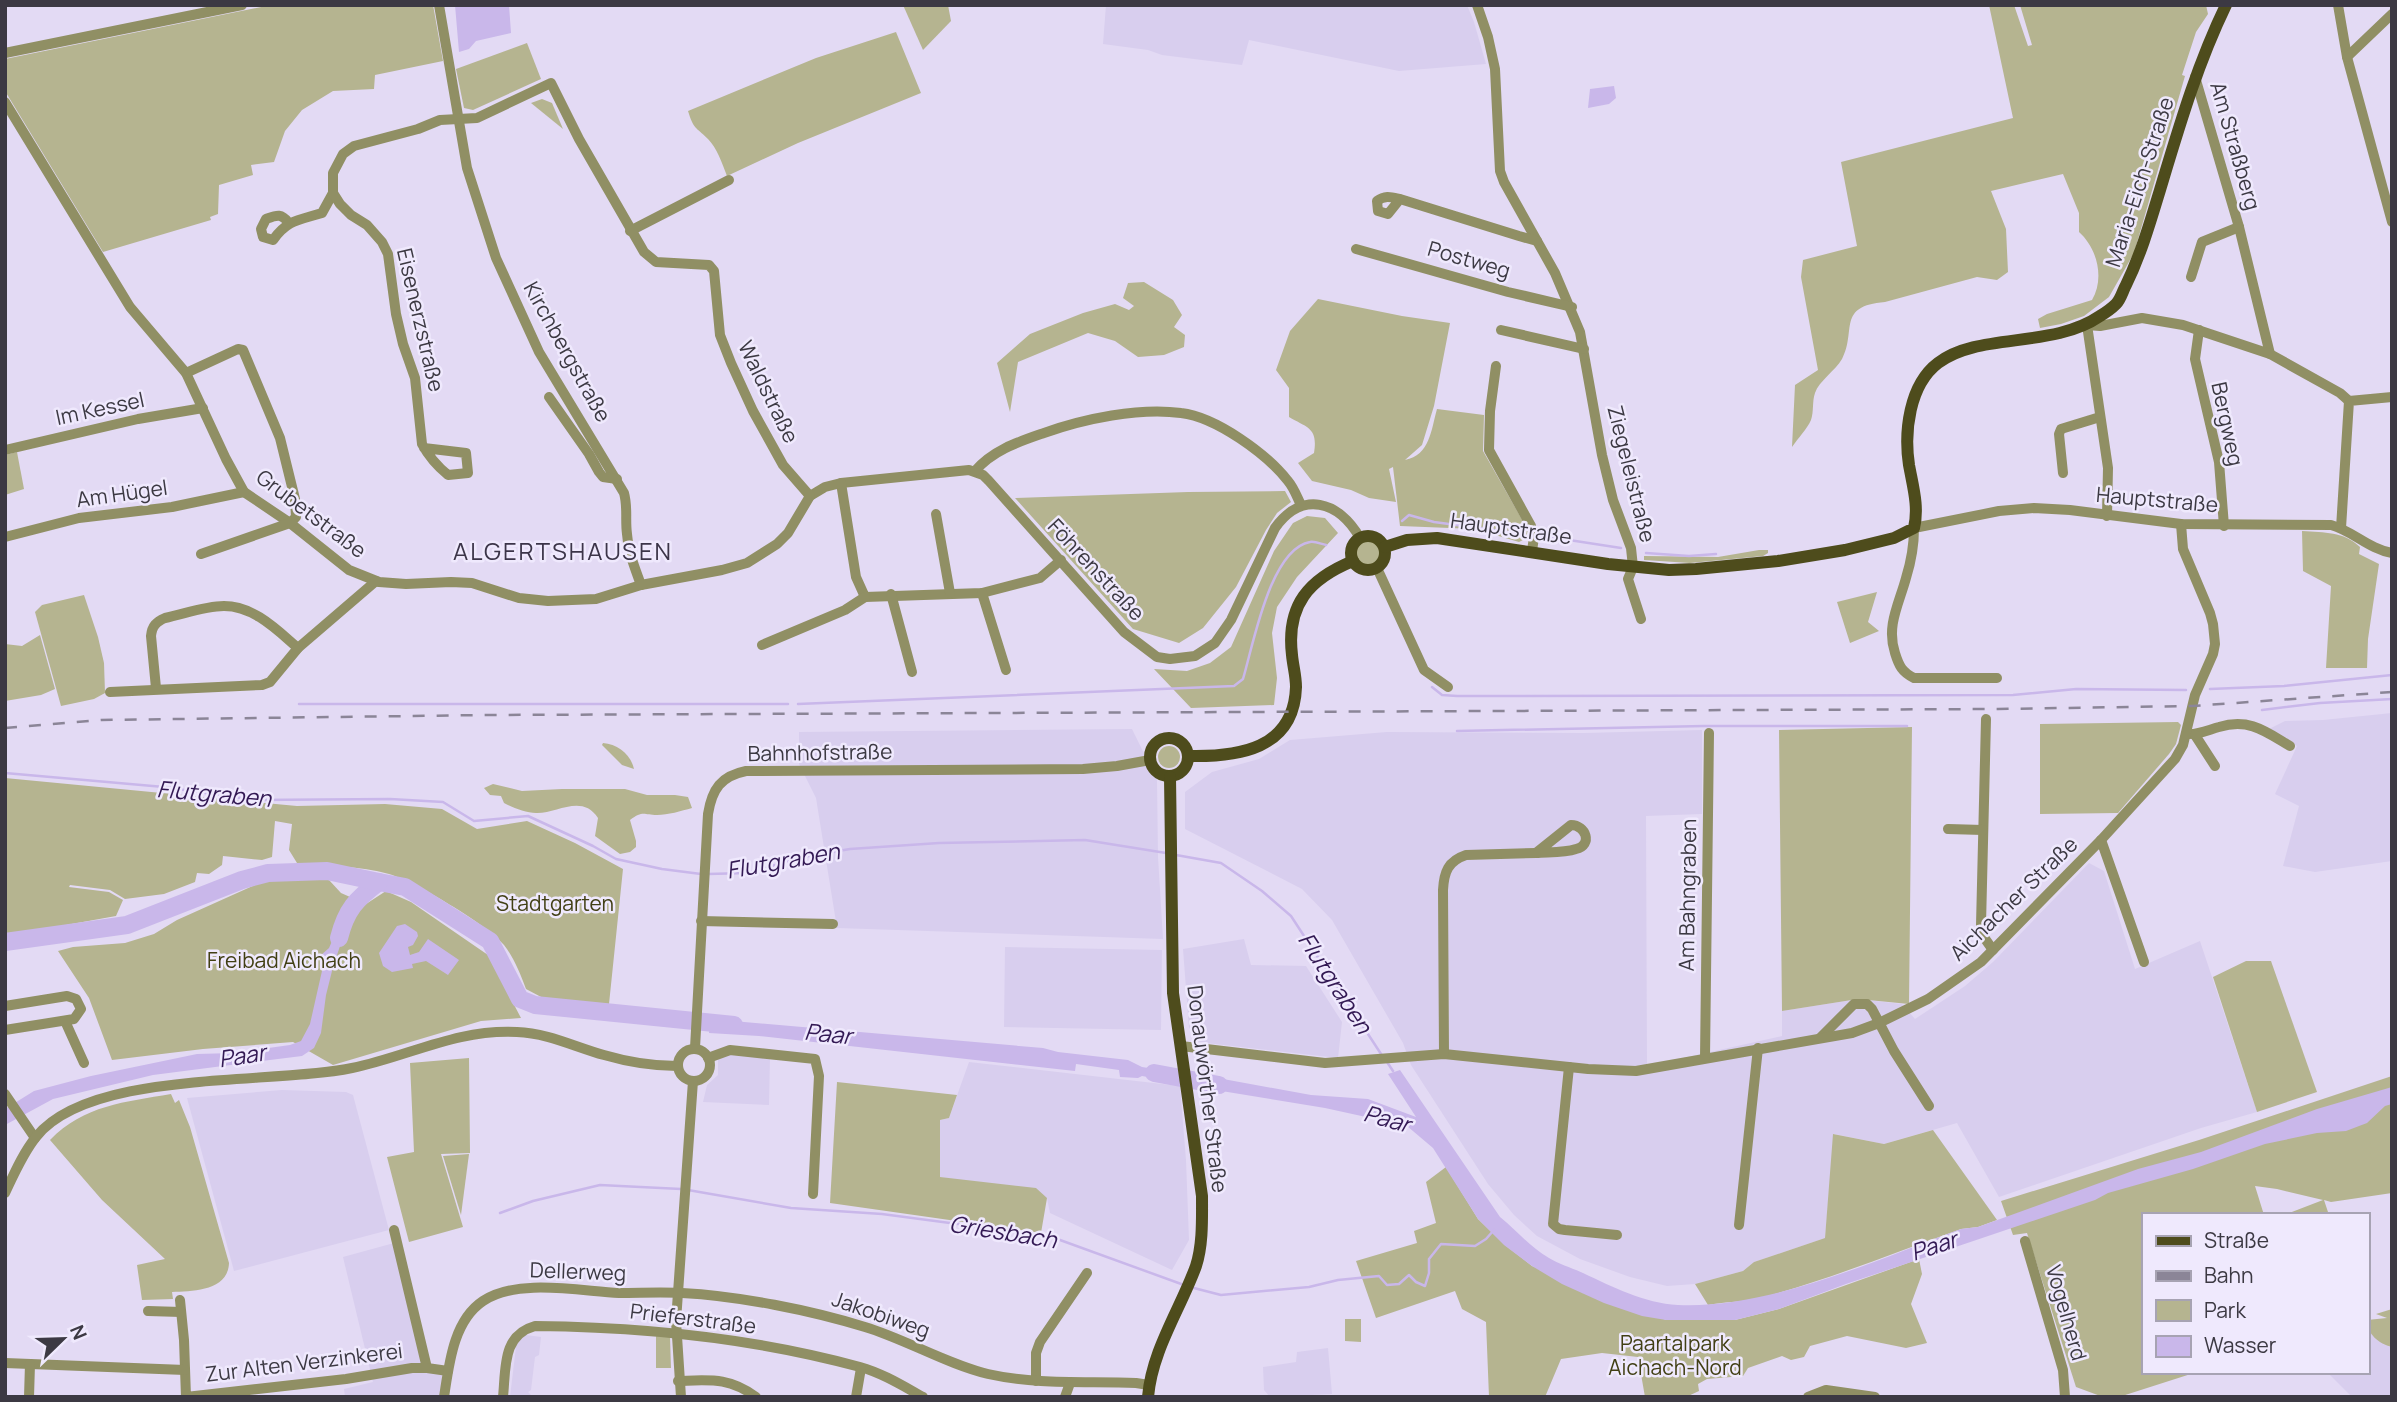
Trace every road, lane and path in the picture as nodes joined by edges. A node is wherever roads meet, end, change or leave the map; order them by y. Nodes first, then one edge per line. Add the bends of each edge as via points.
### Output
1 (242, 5) edge
2 (439, 5) edge
3 (1477, 5) edge
4 (2226, 5) edge
5 (2338, 5) edge
6 (2392, 13) edge
7 (5, 53) edge
8 (2347, 57) junction
9 (2195, 76) junction
10 (5, 102) edge
11 (458, 120) junction
12 (729, 180) dead end
13 (333, 193) junction
14 (1400, 199) dead end
15 (322, 212) junction
16 (351, 215) junction
17 (2392, 222) edge
18 (289, 223) dead end
19 (2239, 227) junction
20 (630, 231) junction
21 (1537, 241) junction
22 (1356, 249) dead end
23 (2191, 277) dead end
24 (1572, 307) junction
25 (2087, 325) junction
26 (1501, 330) dead end
27 (2199, 330) junction
28 (1584, 349) junction
29 (2270, 354) junction
30 (1496, 366) dead end
31 (186, 373) junction
32 (549, 397) dead end
33 (2392, 397) edge
34 (2349, 401) junction
35 (203, 408) junction
36 (2100, 416) junction
37 (425, 448) dead end
38 (5, 450) edge
39 (975, 471) junction
40 (2063, 473) dead end
41 (617, 479) junction
42 (841, 483) junction
43 (244, 492) junction
44 (810, 496) junction
45 (1301, 505) junction
46 (936, 514) dead end
47 (2107, 516) junction
48 (290, 523) junction
49 (2181, 524) junction
50 (2224, 526) junction
51 (1914, 528) junction
52 (2341, 528) junction
53 (5, 537) edge
54 (1360, 538) junction
55 (1384, 547) junction
56 (1532, 551) junction
57 (2392, 553) edge
58 (201, 554) dead end
59 (1061, 560) junction
60 (1353, 561) junction
61 (1633, 567) junction
62 (1377, 568) junction
63 (376, 581) junction
64 (641, 585) junction
65 (950, 593) junction
66 (982, 593) junction
67 (891, 594) junction
68 (865, 597) junction
69 (1642, 618) dead end
70 (762, 645) dead end
71 (299, 648) junction
72 (1006, 670) dead end
73 (912, 672) dead end
74 (1997, 678) dead end
75 (1448, 687) dead end
76 (156, 688) junction
77 (110, 692) dead end
78 (1986, 719) dead end
79 (1709, 733) dead end
80 (2191, 734) junction
81 (2290, 746) dead end
82 (1189, 757) junction
83 (1150, 760) junction
84 (2215, 766) dead end
85 (1170, 777) junction
86 (1948, 829) dead end
87 (1983, 830) junction
88 (2101, 840) junction
89 (1536, 853) dead end
90 (701, 921) junction
91 (833, 924) dead end
92 (1993, 950) junction
93 (2144, 962) dead end
94 (5, 1006) edge
95 (65, 1021) junction
96 (1879, 1023) junction
97 (5, 1030) edge
98 (1820, 1038) junction
99 (1181, 1046) junction
100 (695, 1048) junction
101 (1758, 1048) junction
102 (1444, 1054) junction
103 (708, 1058) junction
104 (1705, 1058) junction
105 (84, 1063) dead end
106 (677, 1066) junction
107 (1569, 1066) junction
108 (693, 1081) junction
109 (8, 1098) edge
110 (1929, 1106) dead end
111 (35, 1138) junction
112 (5, 1193) edge
113 (813, 1194) dead end
114 (1739, 1224) dead end
115 (394, 1230) dead end
116 (1617, 1235) dead end
117 (2025, 1241) dead end
118 (1087, 1273) dead end
119 (677, 1293) junction
120 (180, 1300) dead end
121 (148, 1311) dead end
122 (181, 1312) junction
123 (675, 1332) junction
124 (5, 1363) edge
125 (30, 1364) junction
126 (427, 1368) junction
127 (861, 1368) junction
128 (186, 1370) junction
129 (448, 1371) junction
130 (684, 1380) junction
131 (1036, 1381) junction
132 (1070, 1383) junction
133 (1148, 1391) edge
134 (29, 1397) edge
135 (186, 1397) edge
136 (444, 1397) edge
137 (503, 1397) edge
138 (681, 1397) edge
139 (756, 1397) edge
140 (856, 1397) edge
141 (923, 1397) edge
142 (1065, 1397) edge
143 (1808, 1397) edge
144 (1875, 1397) edge
145 (2065, 1397) edge

1 - 7 street
2 - 11 street, Kirchbergstraße
3 - 21 street, Ziegeleistraße via 1495,69 1500,171
4 - 9 main road, Maria-Eich-Straße
5 - 8 street
6 - 8 street
8 - 17 street
9 - 19 street, Am Straßberg
9 - 25 main road, Maria-Eich-Straße via 2140,256 2116,304
10 - 31 street, Grubetstraße via 130,307
11 - 13 street via 440,120 354,146 337,162
11 - 20 street, Waldstraße via 477,118 551,83
11 - 41 street, Kirchbergstraße via 480,212 515,302
12 - 20 street
13 - 15 street
13 - 16 street, Eisenerzstraße
14 - 21 street
15 - 16 street
15 - 18 street
16 - 37 street, Eisenerzstraße via 367,225 388,254
19 - 23 street, Am Straßberg via 2202,242
19 - 29 street, Am Straßberg
20 - 44 street, Waldstraße via 656,262 709,265 714,271 720,335 727,355 783,465
21 - 24 street, Ziegeleistraße
22 - 24 street, Postweg
24 - 28 street, Ziegeleistraße
25 - 27 street via 2141,318
25 - 36 street
25 - 51 main road, Maria-Eich-Straße via 2042,338 1962,351 1930,370 1908,423
26 - 28 street
27 - 29 street
27 - 50 street, Bergweg via 2195,359 2219,462
28 - 61 street, Ziegeleistraße via 1600,446
29 - 34 street
30 - 56 street via 1488,443 1531,526
31 - 35 street, Grubetstraße
31 - 48 street via 243,350 289,471 296,517
32 - 41 street, Kirchbergstraße via 598,472
33 - 34 street
34 - 52 street
35 - 38 street, Im Kessel
35 - 43 street, Grubetstraße
36 - 40 street via 2062,429
36 - 47 street via 2108,468
39 - 42 street
39 - 45 street via 1011,445 1078,421 1180,412 1218,426 1265,457 1289,482
39 - 59 street, Föhrenstraße
41 - 64 street, Kirchbergstraße via 628,505 628,541
42 - 44 street
42 - 68 street via 856,577
43 - 48 street, Grubetstraße
43 - 53 street, Am Hügel via 172,507 79,518
44 - 64 street, Grubetstraße via 788,533 756,558 722,570
45 - 54 street via 1333,508
45 - 59 street, Föhrenstraße via 1283,516 1275,528 1231,620 1215,643 1183,659 1157,657 1124,632
46 - 65 street
47 - 49 street, Hauptstraße
47 - 51 street, Hauptstraße via 2034,508
48 - 58 street
48 - 63 street, Grubetstraße via 349,570
49 - 50 street, Hauptstraße
49 - 80 street, Aichacher Straße via 2183,549 2215,635 2213,654 2195,695
50 - 52 street, Hauptstraße
51 - 61 main road, Hauptstraße via 1873,544 1778,561 1701,569
51 - 74 street via 1891,629 1903,673 1914,678
52 - 57 street, Hauptstraße via 2371,547
54 - 55 main road via 1373,536
54 - 60 main road via 1352,549
55 - 56 main road, Hauptstraße via 1437,538
55 - 62 main road via 1385,559
56 - 61 main road, Hauptstraße
59 - 66 street via 1040,578
60 - 62 main road via 1366,570
60 - 82 main road via 1317,581 1295,610 1291,632 1296,688 1287,720 1278,732 1251,751
61 - 69 street via 1628,579
62 - 75 street via 1424,670
63 - 64 street, Grubetstraße via 471,583 519,598 548,601 596,598
63 - 71 street
65 - 66 street
65 - 67 street
66 - 72 street
67 - 68 street
67 - 73 street
68 - 70 street
71 - 76 street via 270,682 262,685
71 - 76 street via 269,622 240,608 224,606 165,618 152,628
76 - 77 street
78 - 87 street
79 - 104 street, Am Bahngraben
80 - 81 street via 2240,723 2256,726
80 - 84 street
80 - 88 street, Aichacher Straße via 2175,759
82 - 83 main road via 1182,743 1170,738 1153,747
82 - 85 main road via 1183,771
83 - 85 main road via 1155,771
83 - 90 street, Bahnhofstraße via 1083,769 734,774 719,784 711,798
85 - 99 main road, Donauwörther Straße via 1173,993
86 - 87 street
87 - 92 street via 1981,925
88 - 92 street, Aichacher Straße
88 - 93 street, Aichacher Straße
89 - 102 street via 1466,855 1446,870
90 - 91 street
90 - 100 street, Bahnhofstraße
92 - 96 street, Aichacher Straße via 1948,987
94 - 95 street via 72,996 81,1009 74,1019
95 - 97 street
95 - 105 street
96 - 98 street, Aichacher Straße
96 - 98 street via 1867,1004 1854,1004
96 - 110 street
98 - 101 street, Aichacher Straße
99 - 102 street, Aichacher Straße via 1304,1062
99 - 133 main road, Donauwörther Straße via 1202,1196 1202,1227 1195,1266 1158,1353
100 - 103 street
100 - 106 street via 682,1053
101 - 104 street, Aichacher Straße
101 - 114 street
102 - 107 street, Aichacher Straße
103 - 108 street via 704,1078
103 - 113 street via 730,1050 815,1059 819,1076
104 - 107 street, Aichacher Straße via 1636,1071
106 - 108 street
106 - 111 street via 624,1061 534,1033 472,1034 352,1068 116,1095 81,1105
107 - 116 street via 1553,1224 1565,1230
108 - 119 street
109 - 111 street
111 - 112 street
115 - 126 street, Zur Alten Verzinkerei
117 - 145 street, Vogelherd via 2063,1370
118 - 131 street via 1040,1342
119 - 123 street
119 - 129 street, Dellerweg via 520,1289 498,1294 469,1314
119 - 131 street, Jakobiweg via 824,1315 870,1328 979,1372
120 - 122 street
121 - 122 street
122 - 128 street
123 - 127 street, Prieferstraße
123 - 130 street
123 - 137 street, Prieferstraße via 556,1326 524,1329 510,1345
124 - 125 street
125 - 128 street
125 - 134 street
126 - 129 street, Zur Alten Verzinkerei
126 - 135 street, Zur Alten Verzinkerei
127 - 140 street
127 - 141 street, Prieferstraße
128 - 135 street
129 - 136 street
130 - 138 street
130 - 139 street via 725,1381
131 - 132 street, Jakobiweg
132 - 133 street, Jakobiweg via 1109,1382
132 - 142 street
143 - 144 street via 1826,1390

